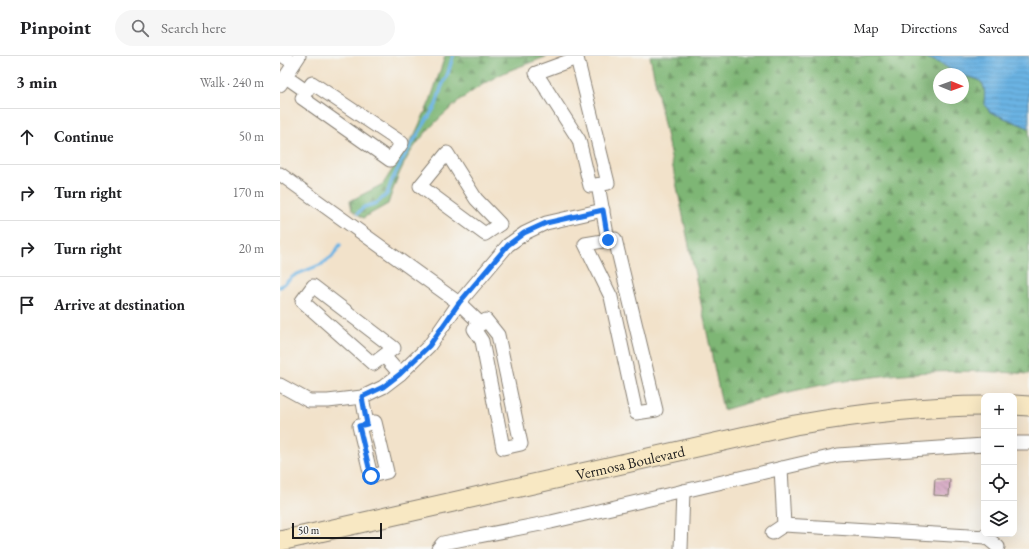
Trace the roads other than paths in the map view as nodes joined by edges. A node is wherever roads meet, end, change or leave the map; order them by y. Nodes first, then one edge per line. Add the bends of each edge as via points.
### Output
1 (283, 56) edge
2 (296, 60) edge
3 (283, 81) edge
4 (306, 91) junction
5 (280, 174) edge
6 (598, 185) junction
7 (603, 210) junction
8 (493, 229) junction
9 (608, 240) junction
10 (508, 245) junction
11 (459, 303) junction
12 (481, 324) junction
13 (384, 356) junction
14 (400, 374) junction
15 (280, 385) edge
16 (362, 397) junction
17 (981, 406) edge
18 (1017, 406) edge
19 (1029, 406) edge
20 (367, 424) dead end
21 (1017, 443) edge
22 (1029, 443) edge
23 (981, 445) edge
24 (781, 468) junction
25 (683, 491) junction
26 (784, 525) junction
27 (772, 533) dead end
28 (981, 536) edge
29 (987, 537) edge
30 (280, 541) edge
31 (998, 547) dead end
32 (438, 549) edge
33 (680, 549) edge

1 - 2 street
2 - 3 street
3 - 4 street
4 - 4 street via 312,83 402,143 390,160 302,98
5 - 11 street
6 - 6 street via 590,186 579,140 536,73 577,58 608,183
6 - 7 street
7 - 9 street
7 - 10 street via 546,223 524,233
8 - 8 street via 500,224 476,199 447,153 420,186 485,234
8 - 10 street
9 - 9 street via 585,244 611,297 636,413 656,410 615,239
10 - 11 street
11 - 12 street
11 - 14 street via 429,346
12 - 12 street via 474,329 482,341 503,448 521,444 498,334 486,320
13 - 13 street via 394,348 314,286 302,301 373,364
13 - 14 street
14 - 16 street via 383,387
15 - 16 street via 309,401
16 - 20 street
17 - 30 main road, Vermosa Boulevard via 892,411 795,425
18 - 19 main road
21 - 22 street
23 - 24 street via 838,455
24 - 25 street
24 - 26 street
25 - 32 street via 551,522 443,542
25 - 33 street
26 - 27 street
26 - 28 street
29 - 31 street

